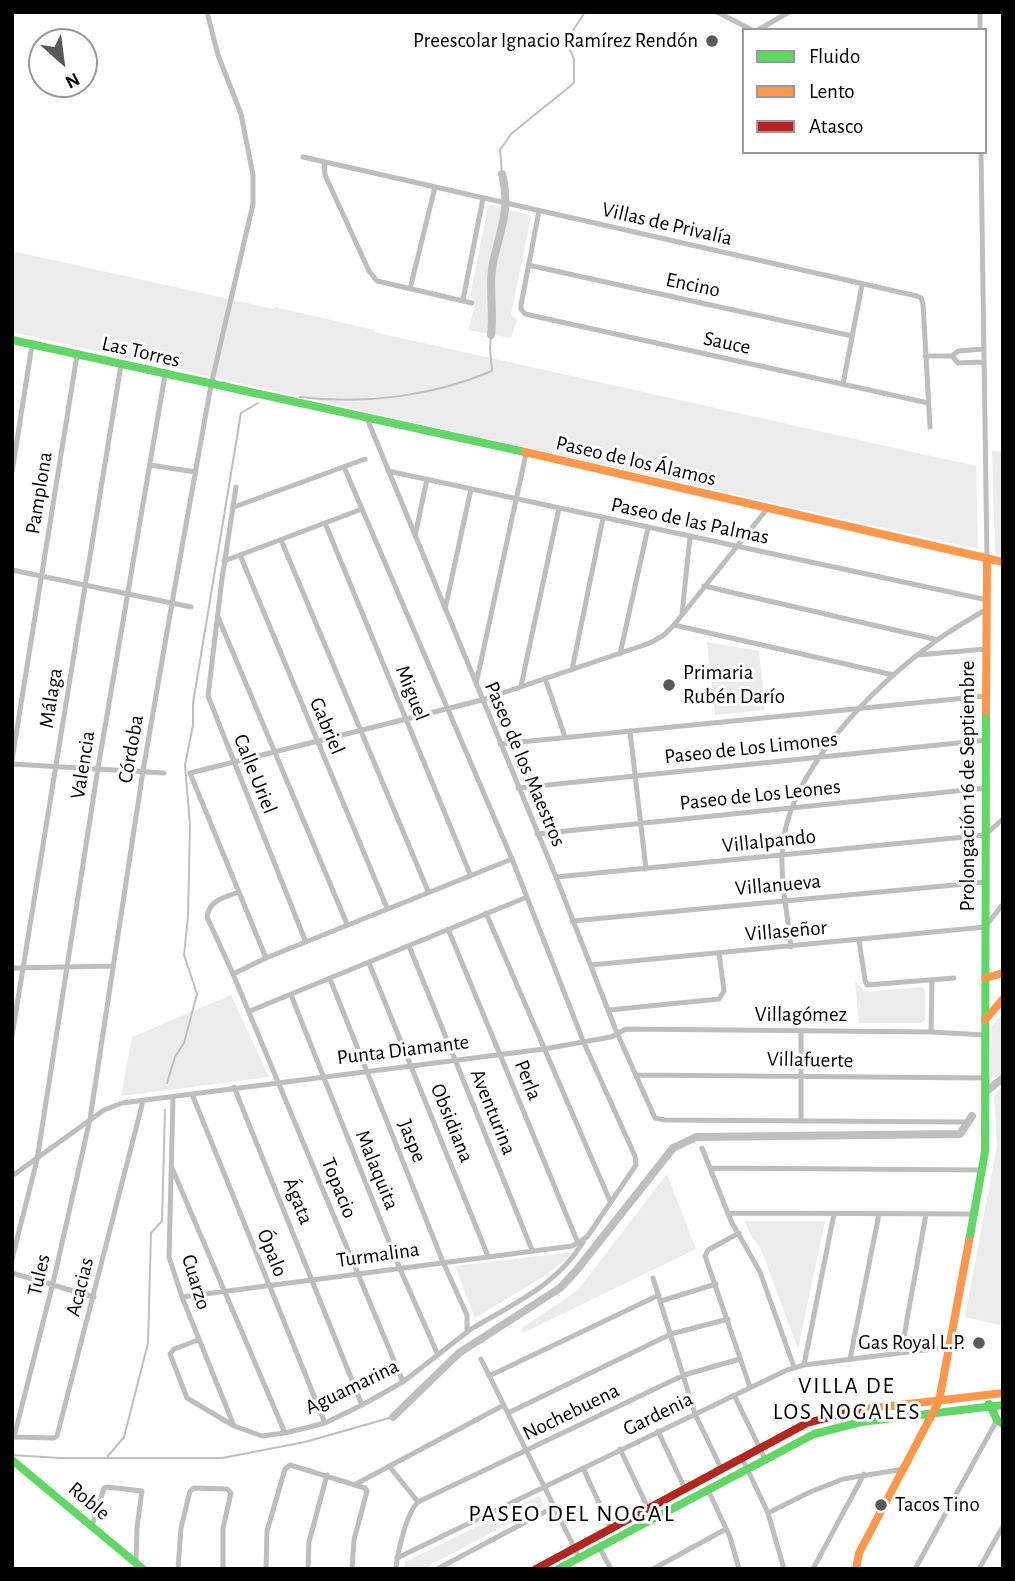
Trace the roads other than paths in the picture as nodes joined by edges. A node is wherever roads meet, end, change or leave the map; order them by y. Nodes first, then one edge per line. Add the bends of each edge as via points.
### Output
1 (207, 12) edge
2 (717, 12) edge
3 (789, 12) edge
4 (748, 28) edge
5 (761, 28) edge
6 (981, 154) edge
7 (303, 157) dead end
8 (324, 162) junction
9 (435, 187) junction
10 (483, 198) junction
11 (539, 211) junction
12 (528, 265) junction
13 (862, 285) junction
14 (410, 289) junction
15 (463, 300) junction
16 (472, 303) dead end
17 (852, 336) junction
18 (12, 340) edge
19 (32, 345) junction
20 (983, 349) junction
21 (77, 355) junction
22 (925, 356) junction
23 (952, 356) junction
24 (983, 362) junction
25 (121, 365) junction
26 (165, 375) junction
27 (843, 384) junction
28 (211, 385) junction
29 (262, 396) joint
30 (928, 403) junction
31 (366, 416) junction
32 (930, 427) dead end
33 (526, 454) junction
34 (365, 459) dead end
35 (149, 465) junction
36 (344, 467) junction
37 (388, 471) junction
38 (12, 472) edge
39 (196, 472) junction
40 (427, 479) junction
41 (236, 487) dead end
42 (471, 489) junction
43 (516, 499) junction
44 (234, 507) junction
45 (362, 509) junction
46 (559, 509) junction
47 (767, 509) junction
48 (603, 518) junction
49 (325, 523) junction
50 (648, 528) junction
51 (415, 536) junction
52 (690, 537) junction
53 (281, 540) junction
54 (735, 547) junction
55 (240, 555) junction
56 (987, 559) junction
57 (224, 561) junction
58 (1003, 562) edge
59 (12, 570) edge
60 (42, 575) junction
61 (85, 584) junction
62 (704, 586) junction
63 (128, 594) junction
64 (172, 603) junction
65 (987, 604) junction
66 (191, 607) dead end
67 (445, 610) junction
68 (217, 614) junction
69 (682, 614) junction
70 (674, 625) junction
71 (938, 640) junction
72 (986, 649) junction
73 (620, 654) junction
74 (918, 655) junction
75 (572, 670) junction
76 (894, 675) junction
77 (545, 678) junction
78 (475, 685) junction
79 (521, 686) junction
80 (986, 696) junction
81 (482, 700) junction
82 (861, 708) junction
83 (448, 709) junction
84 (406, 719) junction
85 (361, 730) junction
86 (630, 731) junction
87 (565, 737) junction
88 (987, 740) junction
89 (316, 742) junction
90 (500, 744) junction
91 (275, 753) junction
92 (819, 757) junction
93 (12, 762) edge
94 (233, 763) junction
95 (55, 765) junction
96 (98, 768) junction
97 (143, 771) junction
98 (164, 773) dead end
99 (635, 776) junction
100 (518, 788) junction
101 (986, 788) junction
102 (792, 807) junction
103 (1003, 819) edge
104 (640, 822) junction
105 (537, 834) junction
106 (985, 835) junction
107 (782, 856) junction
108 (512, 859) junction
109 (646, 869) junction
110 (470, 874) junction
111 (556, 877) junction
112 (986, 882) junction
113 (428, 891) junction
114 (239, 892) junction
115 (527, 897) junction
116 (786, 900) junction
117 (1003, 904) edge
118 (387, 908) junction
119 (486, 914) junction
120 (572, 921) junction
121 (347, 924) junction
122 (985, 928) junction
123 (448, 929) junction
124 (305, 940) junction
125 (859, 940) junction
126 (409, 946) junction
127 (792, 947) junction
128 (719, 953) junction
129 (266, 958) junction
130 (369, 963) junction
131 (114, 965) junction
132 (590, 965) junction
133 (12, 968) edge
134 (23, 968) junction
135 (68, 968) junction
136 (1003, 973) edge
137 (233, 974) junction
138 (954, 978) dead end
139 (985, 978) junction
140 (330, 979) junction
141 (932, 980) junction
142 (291, 995) junction
143 (1003, 999) edge
144 (609, 1010) junction
145 (250, 1011) junction
146 (985, 1020) junction
147 (801, 1031) junction
148 (932, 1032) junction
149 (617, 1033) junction
150 (12, 1035) edge
151 (985, 1035) junction
152 (584, 1043) junction
153 (544, 1049) junction
154 (500, 1054) junction
155 (455, 1060) junction
156 (412, 1066) junction
157 (367, 1070) junction
158 (636, 1075) junction
159 (322, 1076) junction
160 (801, 1076) junction
161 (984, 1078) junction
162 (280, 1082) junction
163 (234, 1087) junction
164 (192, 1094) junction
165 (173, 1098) junction
166 (143, 1101) junction
167 (90, 1119) junction
168 (801, 1121) junction
169 (964, 1122) dead end
170 (702, 1148) dead end
171 (37, 1160) junction
172 (171, 1165) junction
173 (710, 1168) junction
174 (982, 1170) junction
175 (12, 1176) edge
176 (611, 1201) junction
177 (728, 1213) junction
178 (834, 1213) junction
179 (878, 1214) junction
180 (926, 1214) junction
181 (973, 1214) junction
182 (739, 1233) junction
183 (587, 1237) junction
184 (578, 1243) junction
185 (532, 1250) junction
186 (488, 1256) junction
187 (12, 1259) edge
188 (443, 1262) junction
189 (400, 1269) junction
190 (12, 1273) edge
191 (357, 1274) junction
192 (653, 1278) dead end
193 (313, 1280) junction
194 (53, 1283) junction
195 (716, 1284) junction
196 (269, 1286) junction
197 (225, 1292) junction
198 (94, 1297) junction
199 (182, 1297) junction
200 (660, 1298) junction
201 (727, 1319) junction
202 (467, 1332) junction
203 (671, 1334) junction
204 (198, 1340) junction
205 (949, 1347) junction
206 (901, 1353) junction
207 (438, 1355) junction
208 (481, 1359) dead end
209 (740, 1359) junction
210 (850, 1359) junction
211 (804, 1365) junction
212 (794, 1367) junction
213 (684, 1375) junction
214 (489, 1376) junction
215 (403, 1382) junction
216 (750, 1387) junction
217 (1003, 1393) edge
218 (734, 1395) junction
219 (987, 1395) junction
220 (939, 1401) junction
221 (362, 1405) junction
222 (504, 1405) junction
223 (1003, 1405) edge
224 (989, 1407) junction
225 (508, 1413) junction
226 (695, 1414) junction
227 (934, 1414) junction
228 (1000, 1422) edge
229 (325, 1423) junction
230 (234, 1426) junction
231 (658, 1431) junction
232 (285, 1433) junction
233 (13, 1437) edge
234 (759, 1447) junction
235 (526, 1450) junction
236 (620, 1450) junction
237 (741, 1457) junction
238 (765, 1459) junction
239 (13, 1460) edge
240 (389, 1466) junction
241 (583, 1468) junction
242 (721, 1468) junction
243 (748, 1468) junction
244 (904, 1469) junction
245 (864, 1474) junction
246 (327, 1475) junction
247 (356, 1484) junction
248 (544, 1486) junction
249 (685, 1489) junction
250 (708, 1490) junction
251 (418, 1502) junction
252 (554, 1507) junction
253 (648, 1508) junction
254 (768, 1513) junction
255 (92, 1526) junction
256 (1003, 1526) edge
257 (611, 1529) junction
258 (726, 1529) junction
259 (599, 1546) junction
260 (575, 1548) junction
261 (559, 1557) junction
262 (579, 1557) junction
263 (397, 1559) junction
264 (139, 1566) edge
265 (562, 1568) edge
266 (178, 1569) edge
267 (223, 1569) edge
268 (266, 1569) edge
269 (308, 1569) edge
270 (352, 1569) edge
271 (396, 1569) edge
272 (437, 1569) edge
273 (536, 1569) edge
274 (611, 1569) edge
275 (653, 1569) edge
276 (739, 1569) edge
277 (784, 1569) edge
278 (813, 1569) edge
279 (856, 1569) edge
280 (915, 1569) edge
281 (979, 1569) edge

1 - 28 street, Córdoba via 241,114 254,192
2 - 4 street
3 - 5 street
6 - 20 street, Prolongación 16 de Septiembre
7 - 8 street, Villas de Privalía
8 - 9 street, Villas de Privalía
8 - 14 street via 325,175 374,277
9 - 10 street, Villas de Privalía
9 - 14 street
10 - 11 street, Villas de Privalía
10 - 15 street
11 - 12 street
11 - 13 street, Villas de Privalía
12 - 17 street, Encino
12 - 27 street, Sauce via 521,309 528,316
13 - 17 street
13 - 22 street, Villas de Privalía via 921,299
14 - 15 street
15 - 16 street
17 - 27 street
18 - 19 street, Las Torres
19 - 21 street, Las Torres
19 - 38 street
20 - 23 street via 958,351
20 - 24 street, Prolongación 16 de Septiembre
21 - 25 street, Las Torres
21 - 60 street, Pamplona
22 - 23 street
22 - 30 street, Villas de Privalía
23 - 24 street via 958,363
24 - 56 street, Prolongación 16 de Septiembre
25 - 26 street, Las Torres
25 - 61 street, Málaga
26 - 28 street, Las Torres
26 - 35 street, Valencia
27 - 30 street, Sauce
28 - 29 street, Las Torres
28 - 39 street, Córdoba
29 - 31 street, Paseo de los Álamos
30 - 32 street, Villas de Privalía
31 - 33 street, Paseo de los Álamos
31 - 37 street, Paseo de los Maestros
33 - 43 street
33 - 47 street, Paseo de los Álamos
34 - 36 street
35 - 39 street
35 - 63 street, Valencia
36 - 44 street
36 - 45 street
37 - 40 street, Paseo de las Palmas
37 - 51 street, Paseo de los Maestros
39 - 64 street, Córdoba
40 - 42 street, Paseo de las Palmas
40 - 51 street
41 - 44 street, Calle Uriel
42 - 43 street, Paseo de las Palmas
42 - 67 street
43 - 46 street, Paseo de las Palmas
43 - 78 street
44 - 57 street, Calle Uriel
45 - 49 street
45 - 83 street
46 - 48 street, Paseo de las Palmas
46 - 79 street
47 - 54 street
47 - 56 street, Paseo de los Álamos
48 - 50 street, Paseo de las Palmas
48 - 75 street
49 - 53 street
49 - 84 street, Miguel
50 - 52 street, Paseo de las Palmas
50 - 73 street
51 - 67 street, Paseo de los Maestros
52 - 54 street, Paseo de las Palmas
52 - 69 street
53 - 55 street
53 - 85 street
54 - 62 street
54 - 65 street, Paseo de las Palmas
55 - 57 street
55 - 89 street, Gabriel
56 - 58 street, Paseo de los Álamos
56 - 65 street, Prolongación 16 de Septiembre
57 - 68 street, Calle Uriel
59 - 60 street
60 - 61 street
60 - 93 street, Pamplona
61 - 63 street
61 - 95 street, Málaga
62 - 69 street
62 - 71 street
63 - 64 street
63 - 96 street, Valencia
64 - 66 street
64 - 97 street, Córdoba
65 - 71 street
65 - 72 street, Prolongación 16 de Septiembre
67 - 78 street, Paseo de los Maestros
68 - 91 street
68 - 94 street, Calle Uriel via 208,696
69 - 70 street
70 - 73 street via 657,640
70 - 76 street
71 - 74 street
72 - 74 street
72 - 80 street, Prolongación 16 de Septiembre
73 - 75 street
74 - 76 street
75 - 77 street
76 - 82 street
77 - 79 street
77 - 87 street
78 - 81 street, Paseo de los Maestros
79 - 81 street
80 - 82 street
80 - 88 street, Prolongación 16 de Septiembre
81 - 83 street
81 - 90 street, Paseo de los Maestros
82 - 86 street
82 - 92 street
83 - 84 street
83 - 108 street
84 - 85 street
84 - 110 street, Miguel
85 - 89 street
85 - 113 street
86 - 87 street
86 - 99 street
87 - 90 street
88 - 92 street, Paseo de Los Limones
88 - 101 street, Prolongación 16 de Septiembre
89 - 91 street
89 - 118 street, Gabriel
90 - 100 street, Paseo de los Maestros
91 - 94 street
91 - 121 street
92 - 99 street, Paseo de Los Limones
92 - 102 street
93 - 95 street
94 - 114 street via 190,773
94 - 124 street, Calle Uriel
95 - 96 street
95 - 134 street, Málaga
96 - 97 street
96 - 135 street, Valencia
97 - 98 street
97 - 131 street, Córdoba
99 - 100 street, Paseo de Los Limones
99 - 104 street
100 - 105 street, Paseo de los Maestros
101 - 102 street, Paseo de Los Leones
101 - 106 street, Prolongación 16 de Septiembre
102 - 104 street, Paseo de Los Leones
102 - 107 street
103 - 106 street
104 - 105 street, Paseo de Los Leones
104 - 109 street
105 - 111 street, Paseo de los Maestros
106 - 107 street, Villalpando
106 - 112 street, Prolongación 16 de Septiembre
107 - 109 street, Villalpando
107 - 116 street
108 - 110 street
108 - 115 street
109 - 111 street, Villalpando
110 - 113 street
111 - 120 street, Paseo de los Maestros
112 - 116 street, Villanueva
112 - 122 street, Prolongación 16 de Septiembre
113 - 118 street
114 - 129 street
114 - 137 street, Topacio via 213,903 207,917
115 - 119 street
115 - 152 street
116 - 120 street, Villanueva
116 - 127 street
117 - 122 street
118 - 121 street
119 - 123 street
119 - 153 street
120 - 132 street, Paseo de los Maestros
121 - 124 street
122 - 125 street, Villaseñor
122 - 139 street, Prolongación 16 de Septiembre
123 - 126 street
123 - 154 street, Perla
124 - 129 street
125 - 127 street, Villaseñor
125 - 141 street via 867,985
126 - 130 street
126 - 155 street, Aventurina
127 - 128 street, Villaseñor
128 - 132 street, Villaseñor
128 - 144 street via 724,991 719,999
129 - 137 street
130 - 140 street
130 - 156 street, Obsidiana
131 - 135 street
131 - 167 street, Córdoba
132 - 144 street, Paseo de los Maestros
133 - 134 street
134 - 135 street
134 - 150 street, Málaga
135 - 171 street, Valencia
136 - 139 street
137 - 145 street, Topacio
138 - 141 street
139 - 146 street, Prolongación 16 de Septiembre
140 - 142 street
140 - 157 street, Jaspe
141 - 148 street
142 - 145 street
142 - 159 street, Malaquita
143 - 146 street
144 - 149 street, Paseo de los Maestros
145 - 162 street, Topacio
146 - 151 street, Prolongación 16 de Septiembre
147 - 148 street, Villagómez
147 - 149 street, Villagómez via 626,1029
147 - 160 street
148 - 151 street, Villagómez
149 - 152 street, Punta Diamante
149 - 158 street, Paseo de los Maestros
151 - 161 street, Prolongación 16 de Septiembre
152 - 153 street, Punta Diamante
152 - 176 street, Aguamarina via 637,1160
153 - 154 street, Punta Diamante
153 - 176 street
154 - 155 street, Punta Diamante
154 - 184 street, Perla
155 - 156 street, Punta Diamante
155 - 185 street, Aventurina
156 - 157 street, Punta Diamante
156 - 186 street, Obsidiana
157 - 159 street, Punta Diamante
157 - 188 street, Jaspe
158 - 160 street, Villafuerte
158 - 168 street, Paseo de los Maestros via 659,1120
159 - 162 street, Punta Diamante
159 - 189 street, Malaquita
160 - 161 street, Villafuerte
160 - 168 street
161 - 174 street, Prolongación 16 de Septiembre via 987,1139
162 - 163 street, Punta Diamante
162 - 191 street, Topacio
163 - 164 street, Punta Diamante
163 - 193 street, Ágata
164 - 165 street, Punta Diamante
164 - 196 street, Ópalo
165 - 166 street, Punta Diamante
165 - 172 street, Cuarzo
166 - 167 street, Punta Diamante via 116,1104
166 - 198 street, Acacias
167 - 171 street, Punta Diamante
167 - 194 street, Tules
168 - 169 street
170 - 173 street
171 - 175 street, Punta Diamante
171 - 187 street, Valencia
172 - 197 street
172 - 199 street, Cuarzo via 169,1257
173 - 174 street
173 - 177 street
174 - 181 street, Prolongación 16 de Septiembre
176 - 183 street, Aguamarina
177 - 178 street
177 - 182 street
178 - 179 street
178 - 211 street
179 - 180 street
179 - 210 street
180 - 181 street
180 - 206 street
181 - 205 street, Prolongación 16 de Septiembre
182 - 195 street via 705,1254
182 - 212 street via 761,1272
183 - 184 street
183 - 202 street, Aguamarina via 549,1283
184 - 185 street, Turmalina
185 - 186 street, Turmalina
186 - 188 street, Turmalina
188 - 189 street, Turmalina
188 - 202 street, Jaspe via 467,1315
189 - 191 street, Turmalina
189 - 207 street, Malaquita
190 - 194 street
191 - 193 street, Turmalina
191 - 215 street, Topacio
192 - 200 street
193 - 196 street, Turmalina
193 - 221 street, Ágata
194 - 198 street
194 - 233 street, Tules
195 - 200 street
195 - 201 street
196 - 197 street, Turmalina
196 - 229 street, Ópalo
197 - 199 street, Turmalina
197 - 232 street
198 - 233 street, Acacias via 57,1436
199 - 204 street, Cuarzo
200 - 203 street
200 - 214 street
201 - 203 street
201 - 209 street
202 - 207 street, Aguamarina
203 - 213 street
203 - 225 street
204 - 230 street, Cuarzo
204 - 230 street, Aguamarina via 170,1354 187,1398
205 - 206 street, Gardenia
205 - 220 street, Prolongación 16 de Septiembre
206 - 210 street, Gardenia
207 - 215 street, Aguamarina
208 - 214 street
209 - 213 street, Nochebuena
209 - 216 street
210 - 211 street, Gardenia
211 - 212 street, Gardenia
212 - 216 street, Gardenia
213 - 226 street
213 - 235 street, Nochebuena
214 - 222 street
215 - 221 street, Aguamarina
216 - 218 street, Gardenia
217 - 219 street
218 - 226 street, Gardenia
218 - 234 street
219 - 220 street
219 - 224 street
220 - 227 street, Prolongación 16 de Septiembre
220 - 234 street via 833,1415
221 - 229 street, Aguamarina
222 - 225 street
222 - 240 street
223 - 224 street
224 - 227 street
224 - 228 street
225 - 235 street
226 - 231 street, Gardenia
226 - 242 street
227 - 238 street via 834,1428
227 - 244 street, Prolongación 16 de Septiembre
228 - 280 street
229 - 232 street, Aguamarina
230 - 232 street, Aguamarina via 262,1436
231 - 236 street, Gardenia
231 - 249 street
234 - 237 street
234 - 238 street
235 - 248 street
235 - 251 street, Nochebuena
236 - 241 street, Gardenia
236 - 253 street
237 - 242 street
237 - 243 street
238 - 243 street
239 - 255 street, Roble
240 - 247 street
240 - 251 street
241 - 248 street, Gardenia
241 - 257 street
242 - 249 street
243 - 250 street
243 - 254 street
244 - 245 street
244 - 279 street, Prolongación 16 de Septiembre via 859,1553
245 - 254 street via 830,1483
245 - 278 street
246 - 247 street
246 - 268 street via 285,1469 267,1531
246 - 269 street via 309,1542
247 - 270 street via 367,1491
248 - 252 street
248 - 263 street, Gardenia
249 - 253 street
250 - 258 street
250 - 259 street
251 - 263 street
252 - 260 street
252 - 272 street
253 - 257 street
254 - 277 street
255 - 264 street, Roble
255 - 264 street via 104,1488 142,1491 137,1527
256 - 281 street
257 - 260 street
258 - 275 street
258 - 276 street
259 - 262 street
259 - 274 street
260 - 261 street
260 - 262 street
261 - 265 street
261 - 273 street
262 - 265 street
263 - 271 street
266 - 267 street via 181,1528 194,1488 229,1490 232,1495 222,1539

